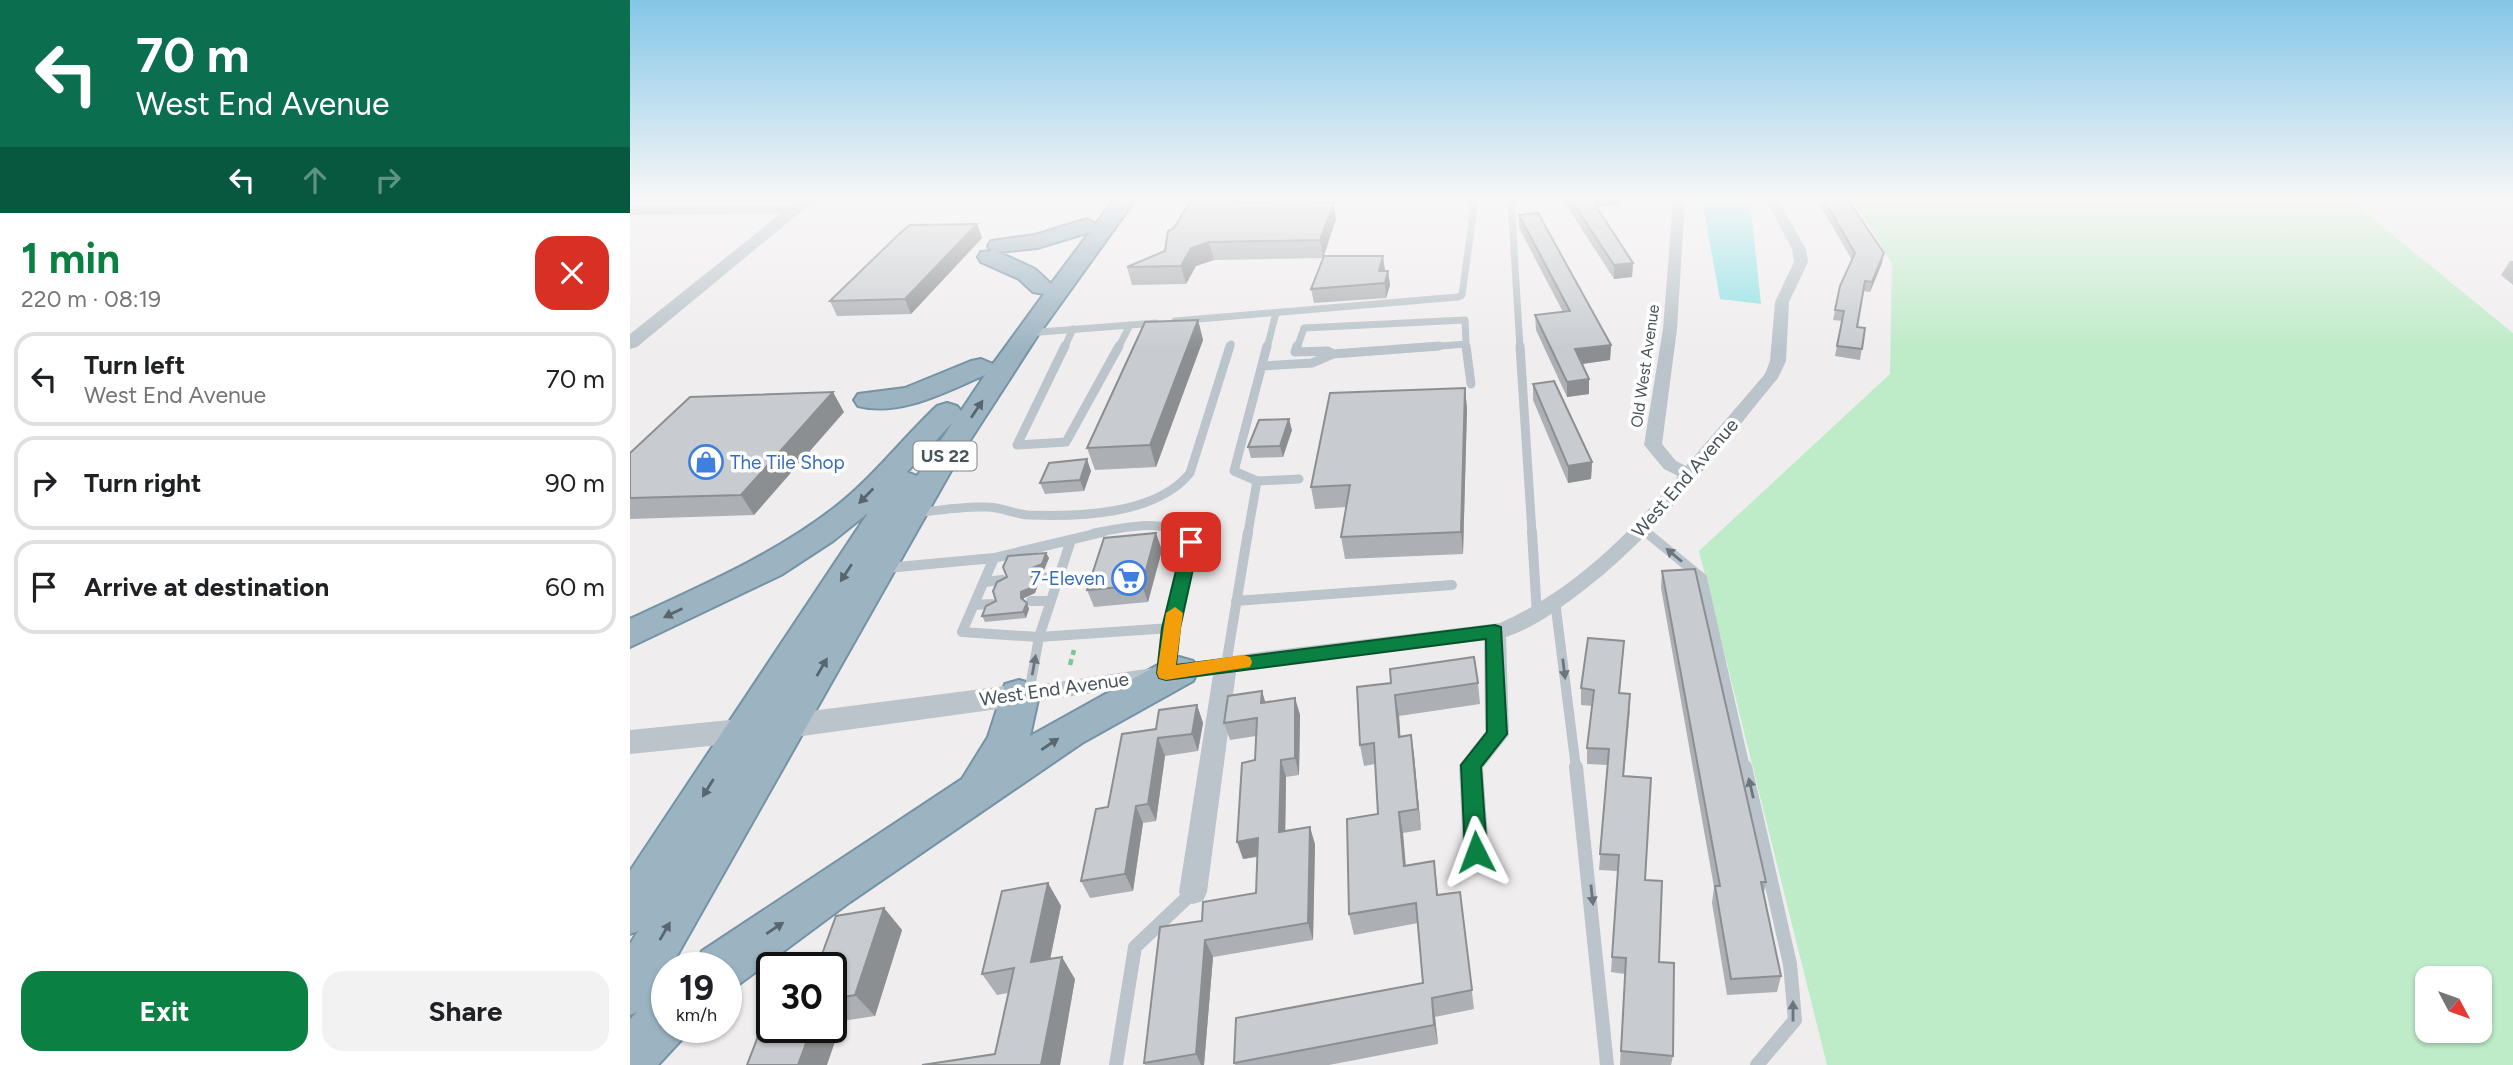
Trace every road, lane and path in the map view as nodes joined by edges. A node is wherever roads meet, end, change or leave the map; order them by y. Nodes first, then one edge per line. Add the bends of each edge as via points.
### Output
1 (746, 250) edge
2 (1000, 250) edge
3 (1069, 250) edge
4 (1088, 250) edge
5 (1468, 250) edge
6 (1514, 250) edge
7 (1676, 250) edge
8 (1799, 250) edge
9 (1041, 286) junction
10 (1276, 313) junction
11 (1130, 325) junction
12 (1073, 329) junction
13 (1027, 333) junction
14 (630, 343) edge
15 (1231, 344) dead end
16 (1466, 344) junction
17 (1333, 354) junction
18 (1262, 366) junction
19 (981, 367) junction
20 (1471, 384) dead end
21 (868, 400) dead end
22 (947, 412) junction
23 (1690, 475) junction
24 (1299, 479) dead end
25 (1257, 481) junction
26 (912, 513) junction
27 (1643, 529) junction
28 (1071, 540) junction
29 (994, 558) junction
30 (879, 568) junction
31 (1059, 577) junction
32 (1040, 578) dead end
33 (1002, 580) edge
34 (984, 582) junction
35 (1451, 585) dead end
36 (1031, 601) dead end
37 (1051, 601) junction
38 (1236, 601) junction
39 (1555, 601) junction
40 (992, 604) edge
41 (974, 605) junction
42 (1537, 615) junction
43 (1171, 628) junction
44 (1495, 631) junction
45 (630, 634) edge
46 (1039, 637) junction
47 (1074, 648) dead end
48 (1226, 664) junction
49 (1070, 665) dead end
50 (1172, 672) junction
51 (1024, 694) junction
52 (766, 728) junction
53 (630, 742) edge
54 (973, 795) junction
55 (1476, 852) dead end
56 (1194, 892) joint
57 (630, 912) edge
58 (742, 953) edge
59 (630, 990) edge
60 (651, 1034) edge
61 (630, 1056) edge
62 (1116, 1065) edge
63 (1607, 1065) edge
64 (1757, 1065) edge

1 - 14 street
2 - 9 highway via 994,251
3 - 9 highway, US 22
4 - 13 highway, US 22
5 - 10 lane via 1458,297
6 - 42 lane
7 - 23 street, Old West Avenue via 1670,329 1653,445 1670,465
8 - 23 street, West End Avenue via 1801,262 1782,302 1778,361 1772,374
9 - 19 highway, US 22
10 - 11 lane
10 - 18 lane
11 - 12 lane
11 - 12 lane via 1066,442 1017,445
12 - 13 lane
26 -> 13 highway, US 22
15 - 26 lane via 1190,473 1184,486 1172,495 1147,506 1025,515 995,507
16 - 17 lane
16 - 17 lane via 1465,320 1304,328 1295,352
16 - 20 lane
17 - 18 lane via 1312,363
18 - 25 lane via 1234,471
19 - 21 highway via 910,396
19 - 22 highway, US 22
22 -> 45 highway via 827,531 767,568
22 -> 52 highway, US 22
23 - 27 street, West End Avenue
24 - 25 lane
25 - 38 lane
26 - 30 highway, US 22
27 - 39 street, West End Avenue
64 -> 27 lane via 1795,1020 1790,964 1702,578
28 - 29 lane
28 - 31 lane
28 - 43 lane via 1104,531 1170,528 1183,534 1191,542
29 - 30 lane
29 - 34 lane
52 -> 30 highway, US 22
31 - 32 lane
31 - 37 lane
33 - 34 lane
34 - 41 lane
35 - 38 lane
36 - 37 lane
37 - 46 lane
38 - 48 lane
39 - 42 street, West End Avenue
39 -> 63 lane via 1591,889
40 - 41 lane
41 - 46 lane via 962,632
42 - 44 street, West End Avenue
43 - 46 lane
43 - 50 lane
44 - 48 street, West End Avenue
44 - 55 street via 1497,734 1471,765
51 -> 46 lane
47 - 49 path
48 - 50 street, West End Avenue
48 - 56 street
50 - 51 street, West End Avenue
54 -> 50 highway via 1068,732
51 - 52 street, West End Avenue
51 - 54 highway via 1008,741
52 - 53 street, West End Avenue
52 -> 57 highway, US 22
59 -> 52 highway, US 22 via 725,825
58 -> 54 highway
56 - 62 lane via 1135,947
60 - 61 highway

